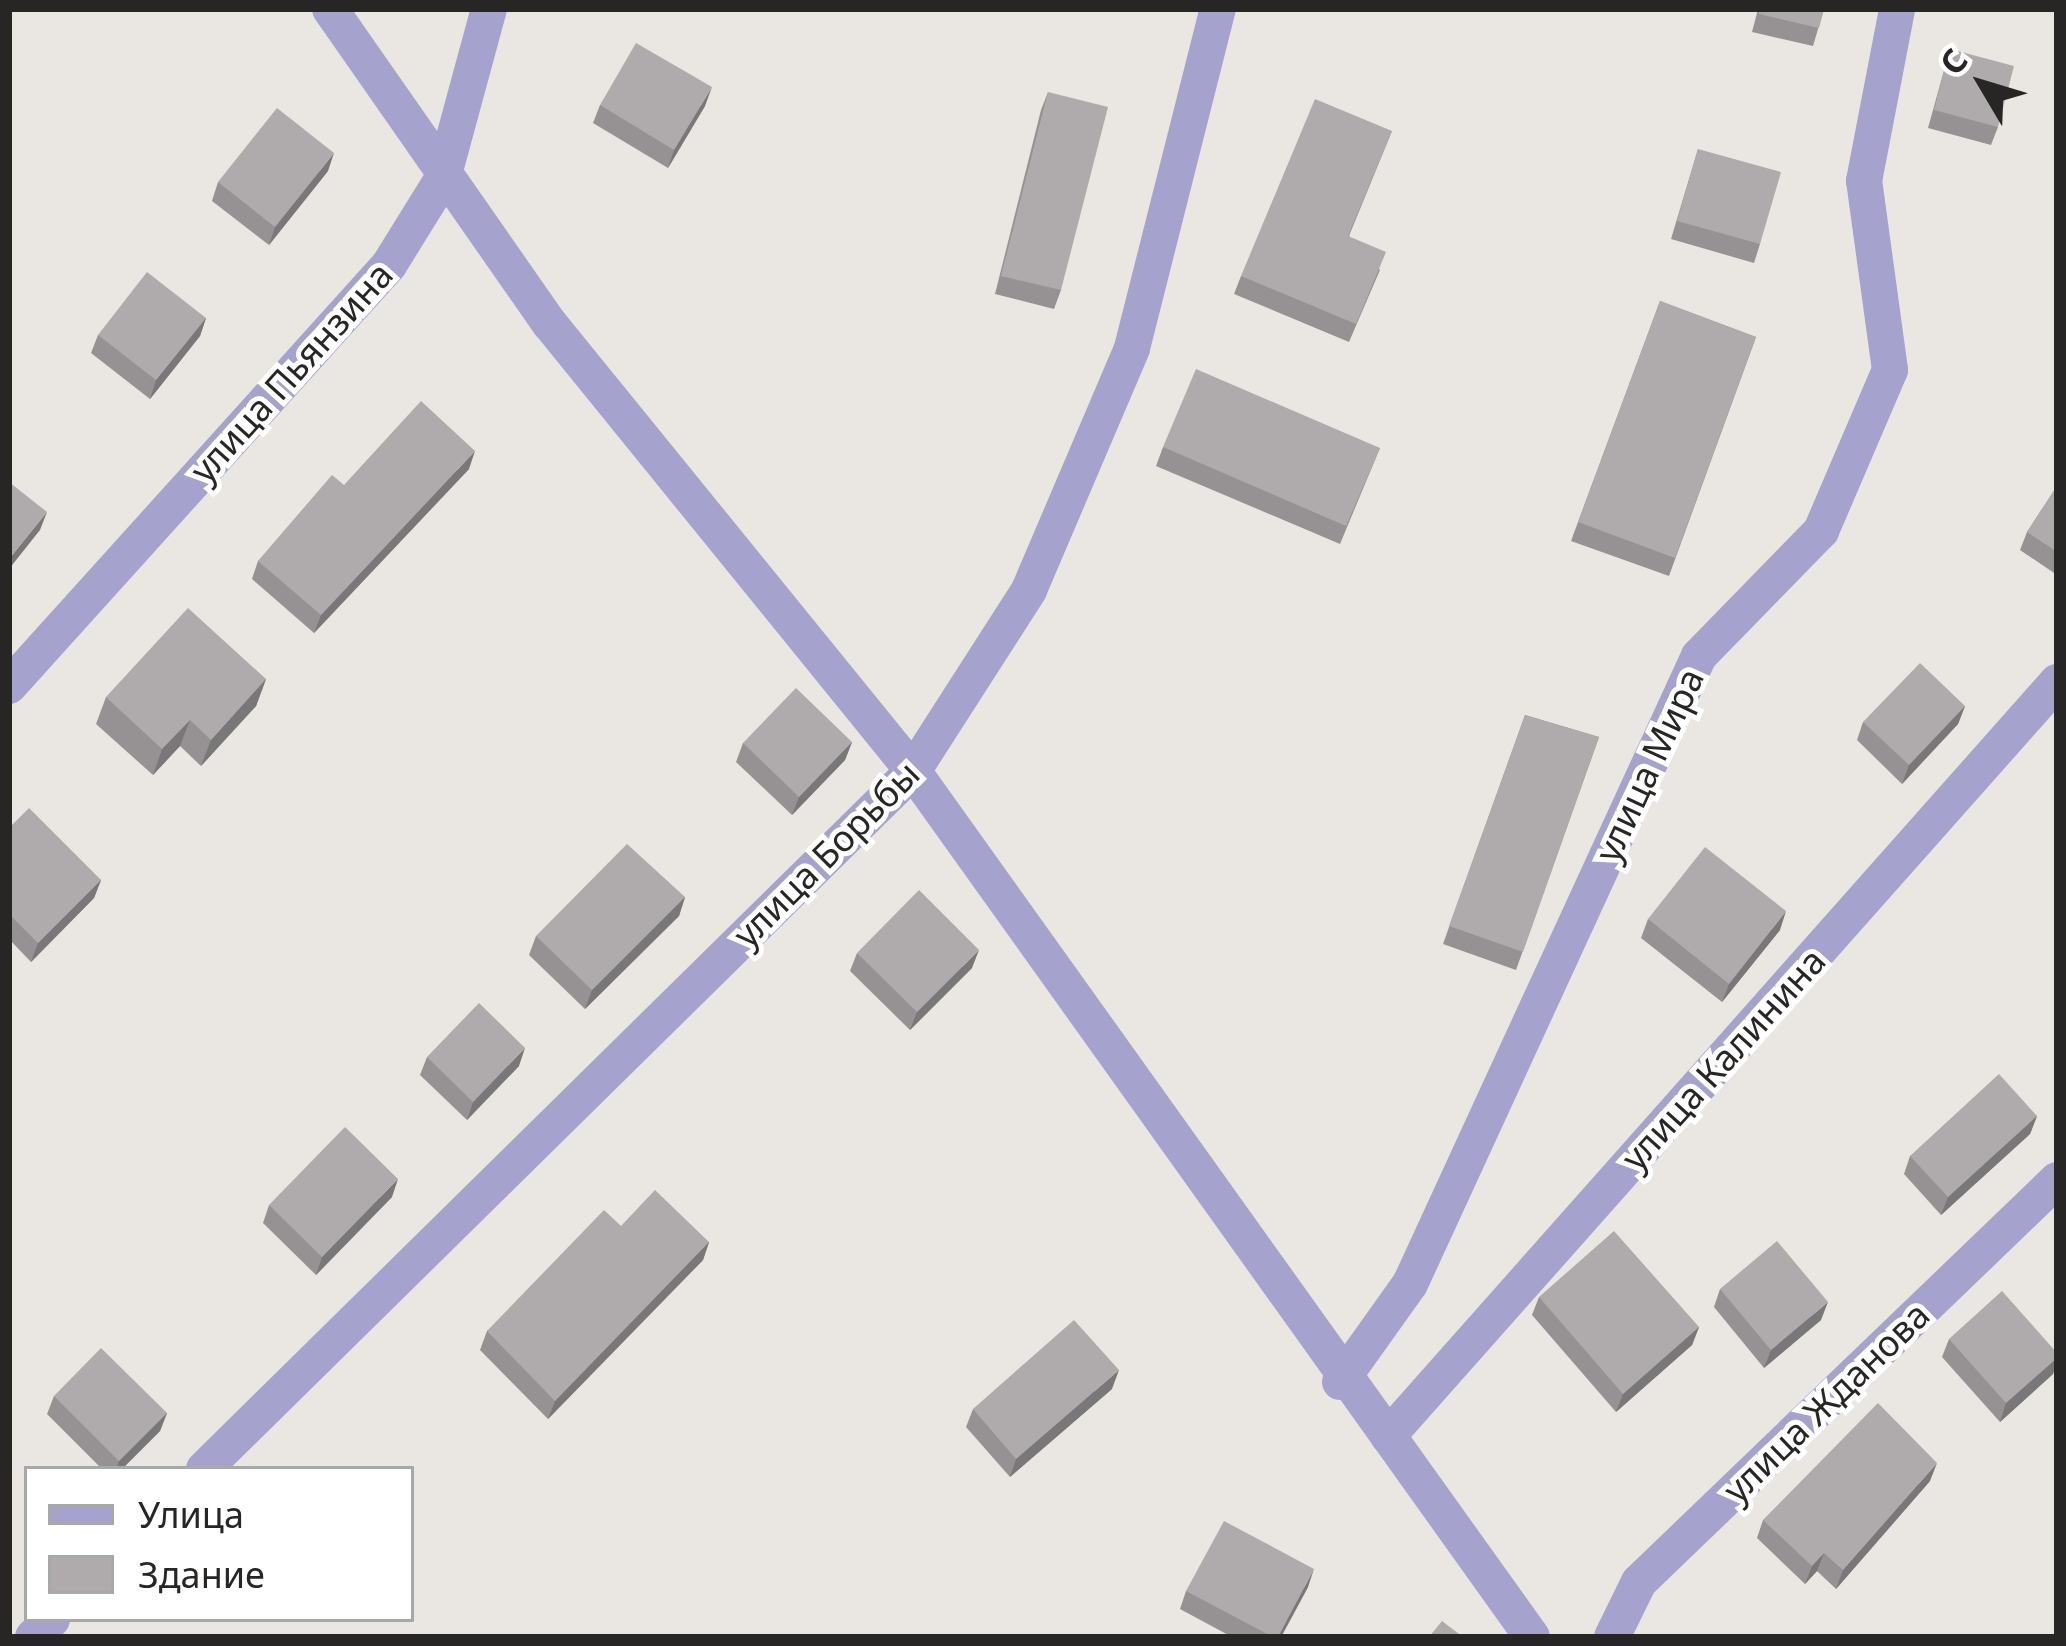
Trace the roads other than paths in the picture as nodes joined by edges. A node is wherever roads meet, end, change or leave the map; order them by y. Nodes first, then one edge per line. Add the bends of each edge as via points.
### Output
1 (330, 9) edge
2 (489, 9) edge
3 (1218, 9) edge
4 (1897, 9) edge
5 (443, 178) junction
6 (2057, 682) edge
7 (9, 686) edge
8 (913, 771) junction
9 (2057, 1180) edge
10 (1340, 1382) junction
11 (1388, 1436) junction
12 (207, 1466) edge
13 (1532, 1637) edge
14 (1612, 1637) edge

1 - 5 street
2 - 5 street, улица Пьянзина
3 - 8 street, улица Борьбы via 1132,348 1029,590
4 - 10 street, улица Мира via 1864,182 1890,370 1821,532 1699,656 1411,1285
5 - 7 street, улица Пьянзина via 389,265
5 - 8 street
6 - 11 street, улица Калинина
8 - 10 street
8 - 12 street, улица Борьбы
9 - 14 street, улица Жданова via 1639,1582
10 - 11 street
11 - 13 street

